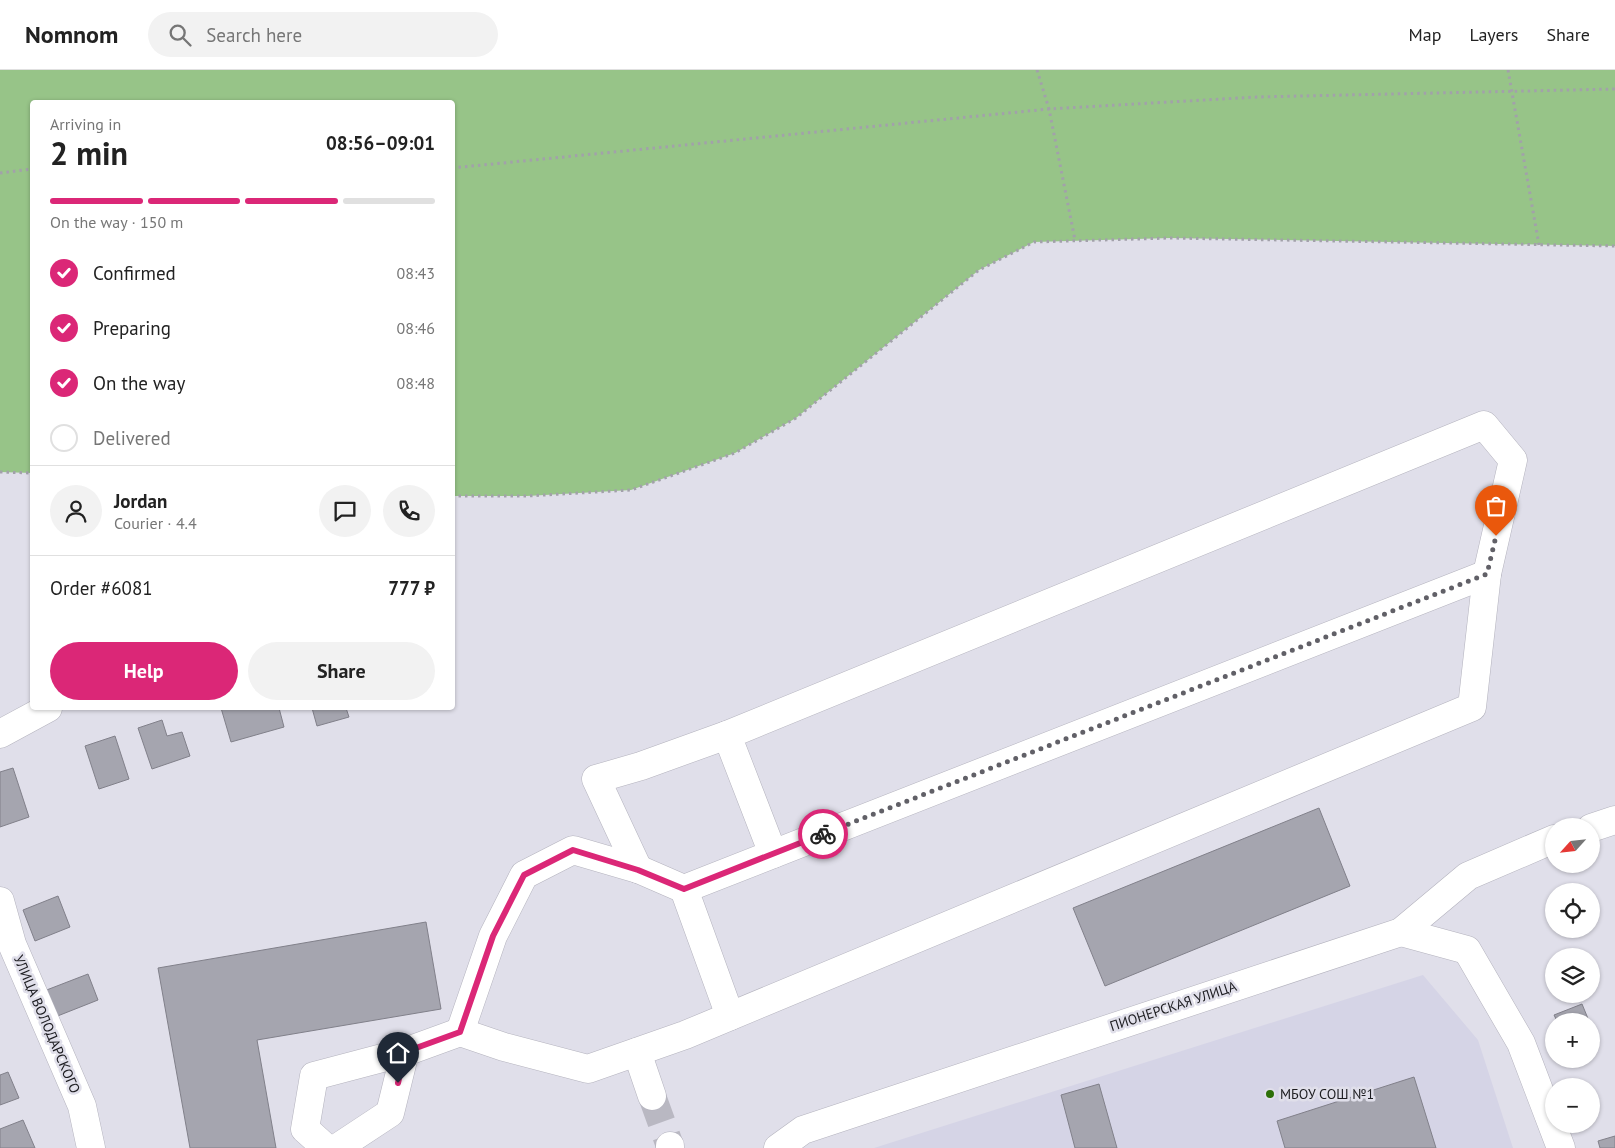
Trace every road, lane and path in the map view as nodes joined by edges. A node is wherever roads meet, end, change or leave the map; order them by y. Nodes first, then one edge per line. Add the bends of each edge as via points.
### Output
1 (1037, 70) edge
2 (1508, 70) edge
3 (1615, 89) edge
4 (1512, 92) junction
5 (1049, 109) junction
6 (455, 168) edge
7 (30, 170) edge
8 (0, 173) edge
9 (1075, 240) junction
10 (1539, 245) junction
11 (1615, 246) edge
12 (0, 472) edge
13 (30, 473) edge
14 (455, 496) edge
15 (1487, 574) junction
16 (44, 710) edge
17 (0, 734) edge
18 (727, 735) junction
19 (1615, 820) edge
20 (1600, 825) edge
21 (1545, 843) edge
22 (773, 854) junction
23 (638, 870) junction
24 (684, 889) junction
25 (0, 901) edge
26 (1401, 932) junction
27 (730, 1016) junction
28 (460, 1032) junction
29 (405, 1052) junction
30 (637, 1052) junction
31 (652, 1096) tunnel mouth
32 (91, 1148) edge
33 (326, 1148) edge
34 (337, 1148) edge
35 (778, 1148) edge
36 (1561, 1148) edge

1 - 5 path
2 - 4 path
3 - 4 path
4 - 5 path via 1257,97
4 - 10 path
5 - 6 path
5 - 9 path
7 - 8 path
9 - 10 path via 1170,238
9 - 14 path via 1034,242 979,270 796,418 736,453 630,490
10 - 11 path
12 - 13 path
15 - 18 street via 1513,460 1484,425
15 - 22 street
15 - 27 street via 1472,707
16 - 17 street
18 - 22 street
18 - 23 street via 641,766 596,778
19 - 20 street
21 - 26 street, ПИОНЕРСКАЯ УЛИЦА via 1468,876
22 - 24 street
23 - 24 street
23 - 28 street via 573,850 524,875 493,936
24 - 27 street
25 - 32 street, УЛИЦА ВОЛОДАРСКОГО via 12,944 82,1106
26 - 35 street, ПИОНЕРСКАЯ УЛИЦА via 803,1130
26 - 36 street via 1467,950 1521,1043
27 - 30 street
28 - 29 street
28 - 30 street via 588,1069
29 - 33 street via 314,1076 305,1129
29 - 34 street via 390,1114
30 - 31 street

